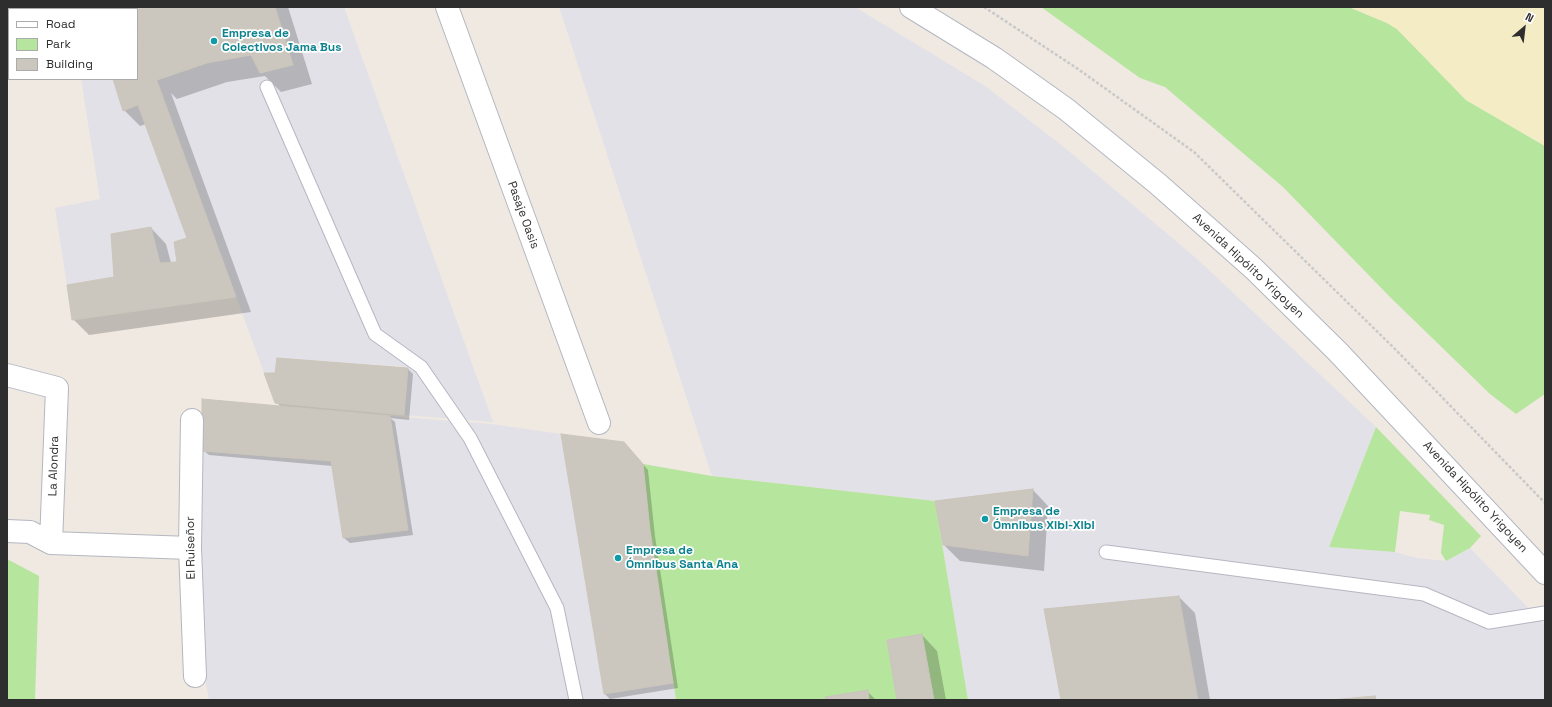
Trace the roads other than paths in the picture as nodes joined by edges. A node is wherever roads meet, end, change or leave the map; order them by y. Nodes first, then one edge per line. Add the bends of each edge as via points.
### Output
1 (447, 7) edge
2 (911, 7) edge
3 (267, 87) dead end
4 (7, 375) edge
5 (192, 420) dead end
6 (599, 423) dead end
7 (7, 531) edge
8 (51, 543) junction
9 (190, 548) junction
10 (1106, 552) dead end
11 (1545, 573) edge
12 (1545, 613) edge
13 (195, 676) dead end
14 (576, 700) edge

1 - 6 street, Pasaje Oasis
2 - 11 street, Avenida Hipólito Yrigoyen via 994,58 1066,109 1158,184 1254,268 1338,352
3 - 14 lane via 375,334 421,367 470,438 557,608
4 - 8 street, La Alondra via 57,388
5 - 9 street, El Ruiseñor
7 - 8 street via 30,532
8 - 9 street
9 - 13 street, El Ruiseñor
10 - 12 lane via 1424,594 1489,622

